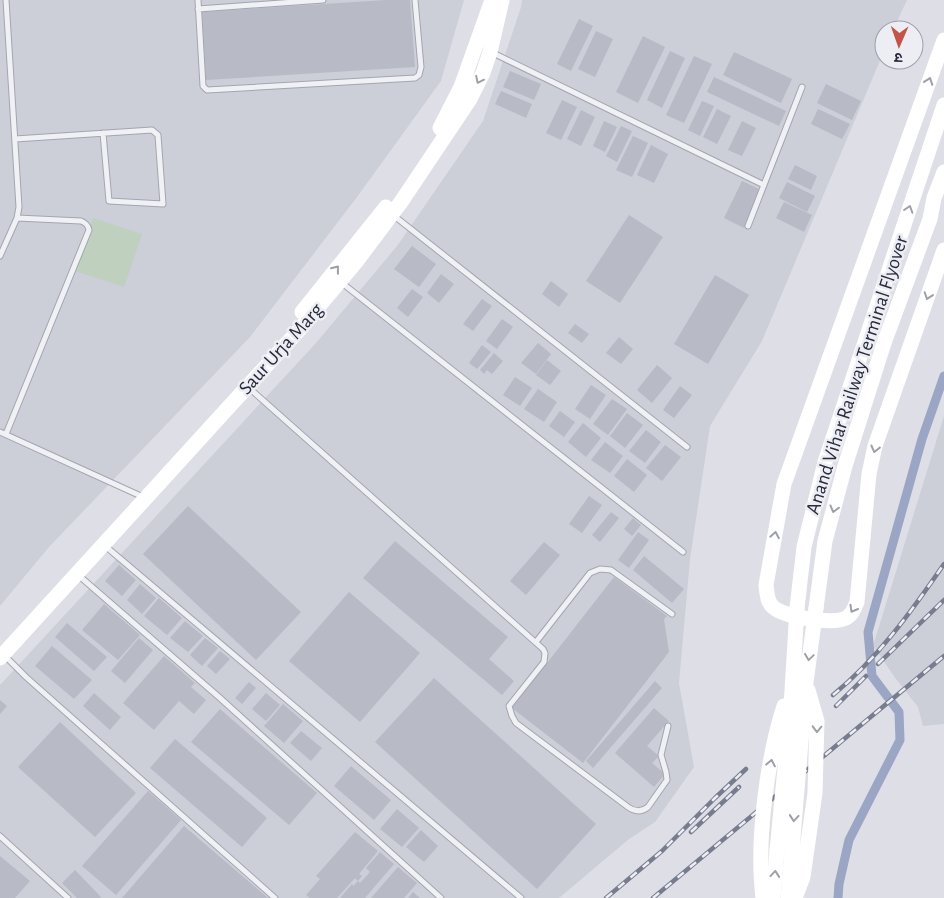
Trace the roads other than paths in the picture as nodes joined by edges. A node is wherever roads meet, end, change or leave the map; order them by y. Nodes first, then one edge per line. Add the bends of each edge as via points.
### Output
1 (6, 0) edge
2 (198, 0) edge
3 (323, 0) edge
4 (415, 0) edge
5 (492, 0) edge
6 (502, 0) edge
7 (245, 3) edge
8 (198, 9) junction
9 (944, 40) edge
10 (490, 52) junction
11 (802, 87) dead end
12 (944, 105) edge
13 (913, 123) junction
14 (935, 130) junction
15 (103, 133) junction
16 (15, 139) junction
17 (944, 172) edge
18 (764, 186) junction
19 (944, 199) edge
20 (392, 215) junction
21 (17, 218) junction
22 (930, 219) junction
23 (748, 226) dead end
24 (360, 248) junction
25 (944, 250) edge
26 (0, 256) edge
27 (340, 281) junction
28 (248, 387) junction
29 (3, 433) edge
30 (686, 447) dead end
31 (142, 496) junction
32 (104, 545) junction
33 (683, 552) dead end
34 (77, 574) junction
35 (49, 598) junction
36 (672, 614) dead end
37 (536, 642) junction
38 (1, 652) edge
39 (799, 682) junction
40 (668, 726) dead end
41 (0, 836) edge
42 (68, 898) edge
43 (275, 898) edge
44 (441, 898) edge
45 (521, 898) edge
46 (763, 898) edge
47 (773, 898) edge
48 (788, 898) edge
49 (795, 898) edge

1 - 16 lane
2 - 8 lane
3 - 7 lane
4 - 8 lane via 421,67 415,78 207,90 203,86
5 - 24 main road, Saur Urja Marg via 444,123
6 - 10 main road, Saur Urja Marg
7 - 8 lane
13 -> 9 main road
10 - 18 lane
10 -> 20 main road, Saur Urja Marg via 470,99
11 - 18 lane
12 - 14 main road, Anand Vihar Railway Terminal Flyover
13 - 14 main road
25 -> 13 main road via 875,446 869,474 857,602 850,615 836,622 779,612 769,601 766,586 784,484
39 -> 14 main road, Anand Vihar Railway Terminal Flyover, bridge via 797,608 804,547 825,462
15 - 15 lane via 109,201 163,204 156,131
15 - 16 lane
16 - 21 lane
17 - 22 main road
18 - 23 lane
19 - 22 main road
20 - 24 main road, Saur Urja Marg
20 - 30 lane
21 - 26 lane
21 - 29 lane via 81,221 89,230
22 -> 39 main road, Anand Vihar Railway Terminal Flyover, bridge via 884,343 845,466 825,541 816,608
24 - 27 main road, Saur Urja Marg
31 -> 24 main road, Saur Urja Marg
27 - 28 main road, Saur Urja Marg
27 - 33 lane
28 - 31 main road, Saur Urja Marg
28 - 37 lane
29 - 31 lane
31 - 32 main road, Saur Urja Marg
31 - 35 main road, Saur Urja Marg
32 - 34 main road, Saur Urja Marg
32 - 45 lane
34 - 35 main road, Saur Urja Marg
34 - 44 lane
35 - 38 main road, Saur Urja Marg
36 - 37 lane via 612,570 600,569 590,573
37 - 40 lane via 545,653 544,662 511,703 516,723 632,810 644,810 667,780 661,755
38 - 43 lane
46 -> 39 main road, Anand Vihar Railway Terminal Flyover, bridge via 760,878 767,788 779,722
47 -> 39 main road, Anand Vihar Railway Terminal Flyover, bridge via 791,707
39 -> 48 main road, Anand Vihar Railway Terminal Flyover, bridge
39 -> 49 main road, Anand Vihar Railway Terminal Flyover, bridge via 817,721 815,793 803,877
41 - 42 lane

